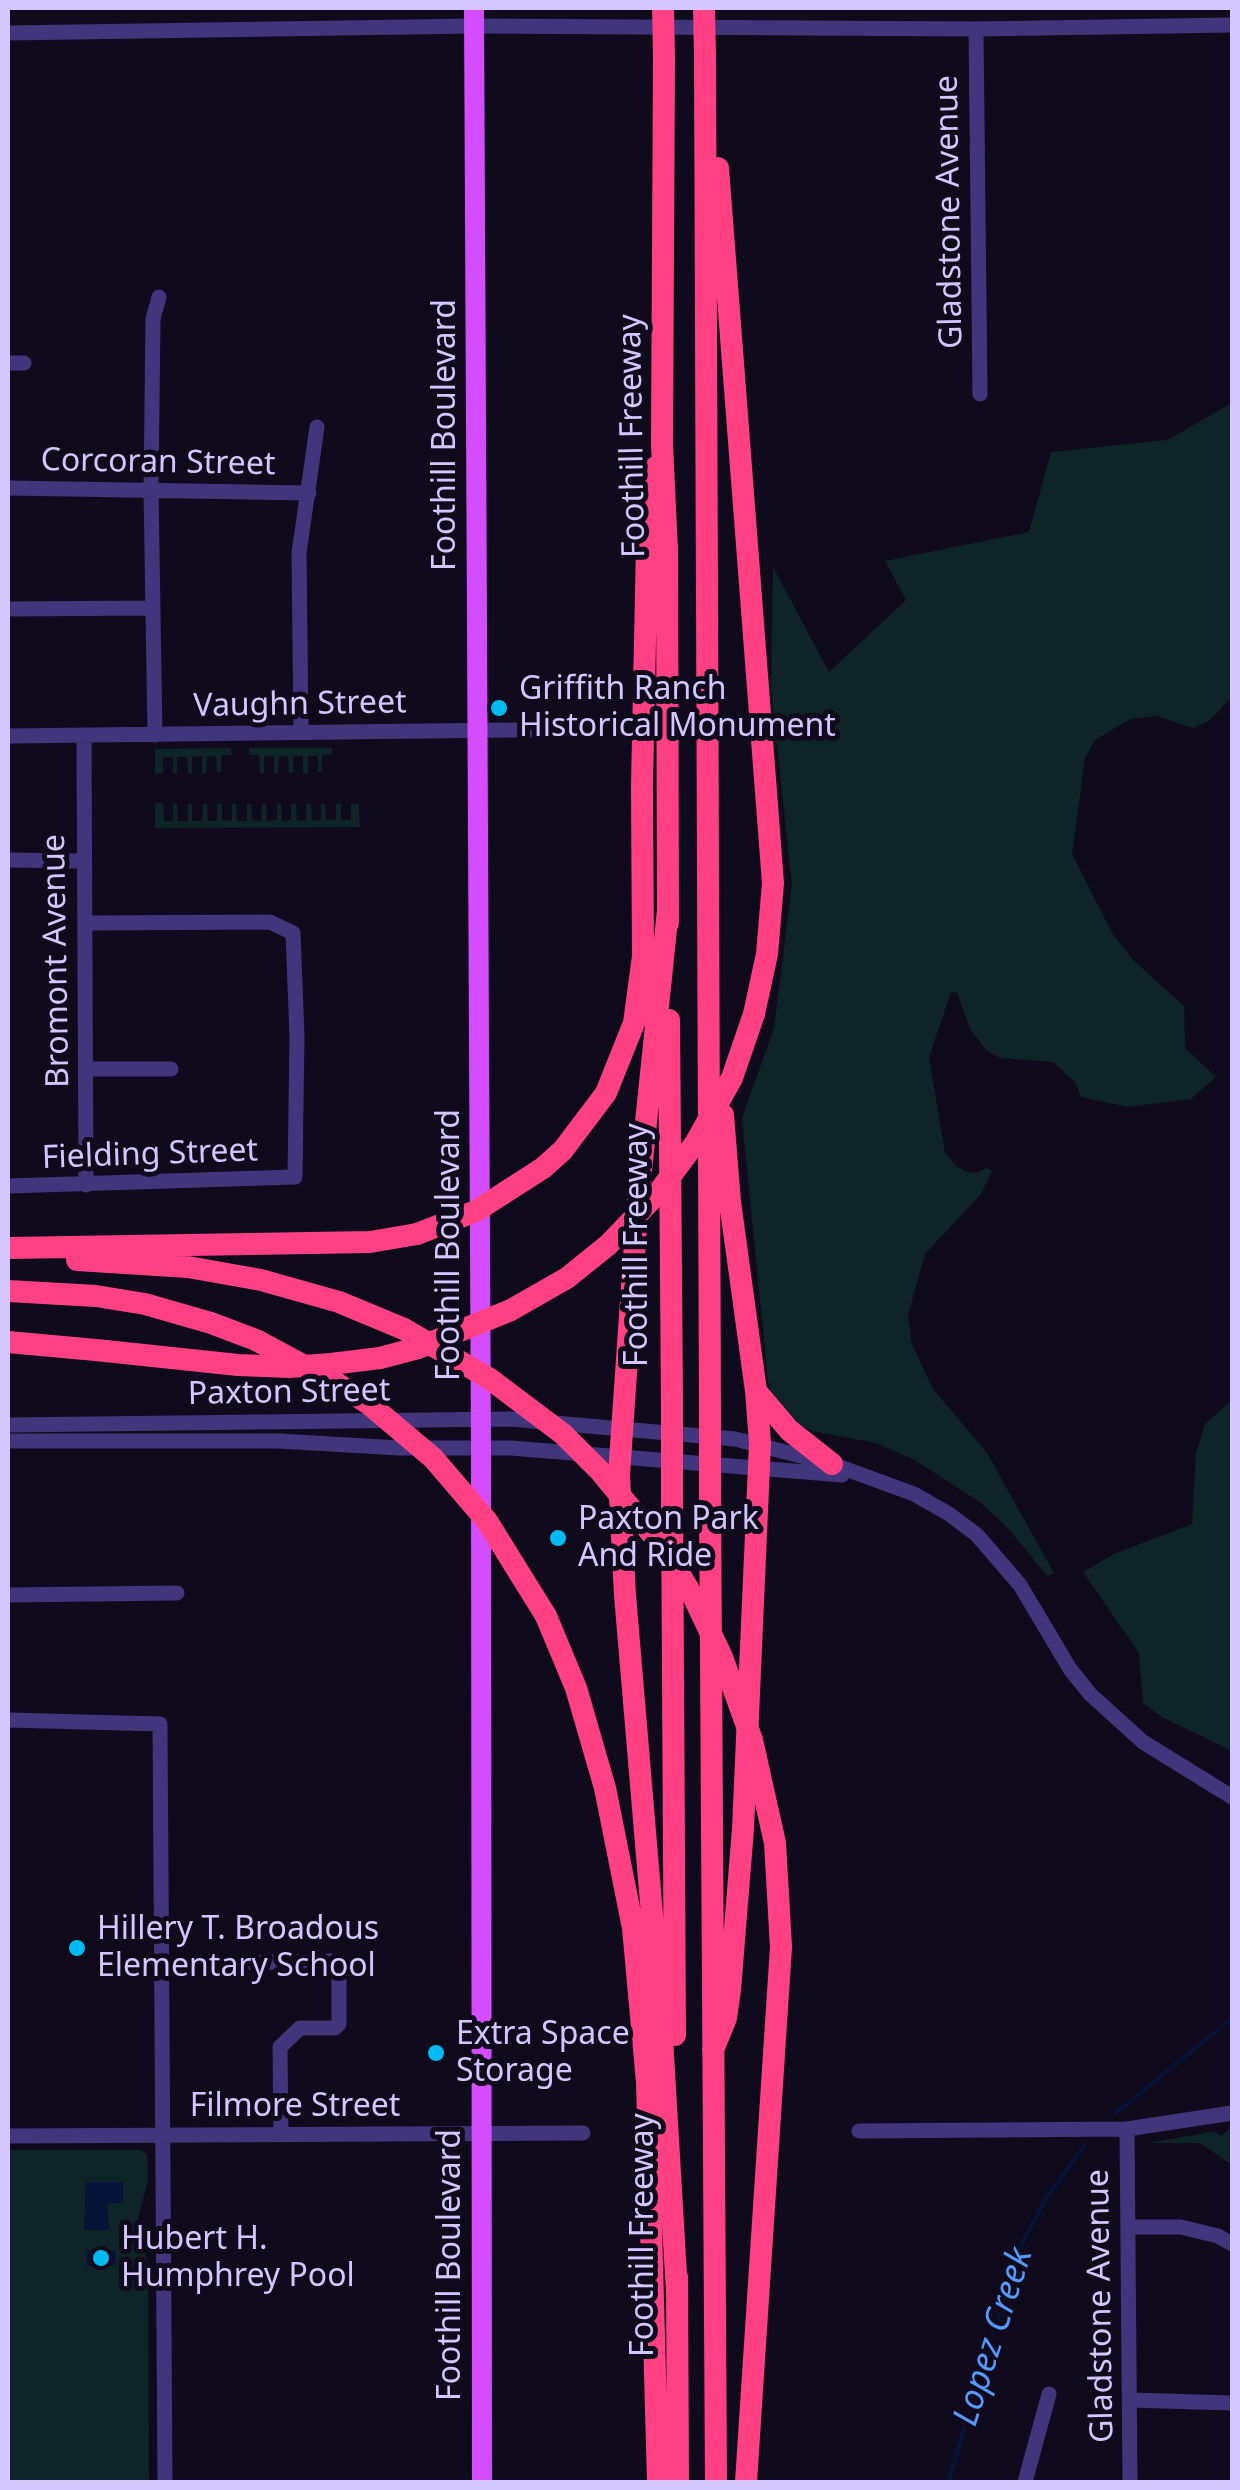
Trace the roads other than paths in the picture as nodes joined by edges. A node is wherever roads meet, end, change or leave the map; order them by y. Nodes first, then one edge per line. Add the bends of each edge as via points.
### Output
1 (663, 8) edge
2 (704, 8) edge
3 (1112, 8) edge
4 (474, 17) edge
5 (1112, 26) junction
6 (1232, 26) edge
7 (976, 28) junction
8 (8, 33) edge
9 (705, 56) junction
10 (159, 298) dead end
11 (980, 394) dead end
12 (318, 427) dead end
13 (662, 444) junction
14 (8, 488) edge
15 (151, 490) junction
16 (308, 492) junction
17 (153, 608) junction
18 (8, 609) edge
19 (593, 729) dead end
20 (478, 730) junction
21 (301, 732) junction
22 (155, 735) junction
23 (8, 736) edge
24 (84, 736) junction
25 (8, 860) edge
26 (83, 861) junction
27 (668, 910) junction
28 (708, 912) junction
29 (86, 924) junction
30 (86, 1069) junction
31 (171, 1069) dead end
32 (86, 1185) junction
33 (8, 1186) edge
34 (8, 1248) edge
35 (8, 1258) edge
36 (8, 1291) edge
37 (8, 1342) edge
38 (756, 1390) junction
39 (481, 1419) junction
40 (8, 1425) edge
41 (621, 1428) junction
42 (8, 1441) edge
43 (482, 1448) junction
44 (758, 1455) junction
45 (620, 1457) junction
46 (832, 1464) junction
47 (864, 1477) junction
48 (178, 1594) dead end
49 (8, 1596) edge
50 (8, 1720) edge
51 (1232, 1797) edge
52 (162, 1964) junction
53 (713, 2050) junction
54 (1232, 2113) edge
55 (1127, 2129) junction
56 (858, 2130) dead end
57 (583, 2133) dead end
58 (481, 2134) junction
59 (164, 2135) junction
60 (281, 2135) junction
61 (8, 2136) edge
62 (1129, 2227) junction
63 (1232, 2244) edge
64 (677, 2292) junction
65 (1050, 2394) dead end
66 (1130, 2400) junction
67 (1232, 2403) edge
68 (166, 2482) edge
69 (482, 2482) edge
70 (658, 2482) edge
71 (678, 2482) edge
72 (716, 2482) edge
73 (746, 2482) edge
74 (1025, 2482) edge
75 (1130, 2482) edge

1 - 13 highway, Foothill Freeway, bridge
2 - 9 highway, bridge
3 - 5 street
4 - 7 street
4 - 8 street
4 - 20 main road, Foothill Boulevard
5 - 6 street
5 - 7 street
7 - 11 street, Gladstone Avenue
9 - 28 highway
9 - 37 highway, bridge via 773,884 767,954 732,1078 658,1194 608,1245 511,1310 418,1348 331,1364 238,1366
10 - 15 street via 153,319
12 - 16 street
13 - 27 highway, Foothill Freeway
13 - 34 highway, bridge via 648,497 643,956 634,1023 606,1093 563,1150 476,1212 417,1234 370,1242
14 - 15 street, Corcoran Street
15 - 16 street, Corcoran Street
15 - 17 street
16 - 21 street via 299,554
17 - 18 street
17 - 22 street
19 - 20 street, Vaughn Street
20 - 21 street, Vaughn Street
20 - 39 main road, Foothill Boulevard
21 - 22 street, Vaughn Street
22 - 24 street, Vaughn Street
23 - 24 street, Vaughn Street
24 - 26 street, Bromont Avenue
25 - 26 street
26 - 29 street, Bromont Avenue
27 - 41 highway
27 - 64 highway, Foothill Freeway, bridge
28 - 38 highway via 719,966 730,1202
28 - 53 highway, bridge
29 - 30 street, Bromont Avenue
29 - 32 street, Fielding Street via 270,922 293,933 295,1178
30 - 31 street
30 - 32 street, Bromont Avenue
32 - 33 street, Fielding Street
35 - 73 highway, bridge via 188,1267 261,1280 404,1329 490,1379 563,1434 666,1552 695,1600 752,1740 776,1843 781,1948
36 - 70 highway, bridge via 144,1304 256,1340 330,1380 433,1458 487,1521 546,1616 576,1688 604,1788 633,1928 647,2082
38 - 44 highway
38 - 46 highway via 789,1430
39 - 40 street, Paxton Street
39 - 41 street, Paxton Street
39 - 43 main road, Foothill Boulevard
41 - 44 street, Paxton Street
41 - 45 highway
42 - 43 street, Paxton Street
43 - 45 street, Paxton Street
43 - 58 main road, Foothill Boulevard
44 - 45 street, Paxton Street
44 - 46 street, Paxton Street
44 - 47 street, Paxton Street
44 - 53 highway via 742,1829 728,2004
45 - 64 highway
46 - 47 street, Paxton Street
47 - 51 street, Paxton Street via 928,1501 977,1535 1020,1585 1090,1694 1143,1742
48 - 49 street
50 - 52 street via 160,1724
52 - 59 street
52 - 60 street via 339,1966 340,2024 300,2028 280,2048
53 - 72 highway
54 - 55 street
55 - 56 street
55 - 62 street, Gladstone Avenue
57 - 58 street, Filmore Street
58 - 60 street, Filmore Street
58 - 69 main road, Foothill Boulevard
59 - 60 street, Filmore Street
59 - 61 street, Filmore Street
59 - 68 street
62 - 63 street via 1181,2227
62 - 66 street, Gladstone Avenue
64 - 71 highway, Foothill Freeway
65 - 74 street
66 - 67 street
66 - 75 street, Gladstone Avenue

